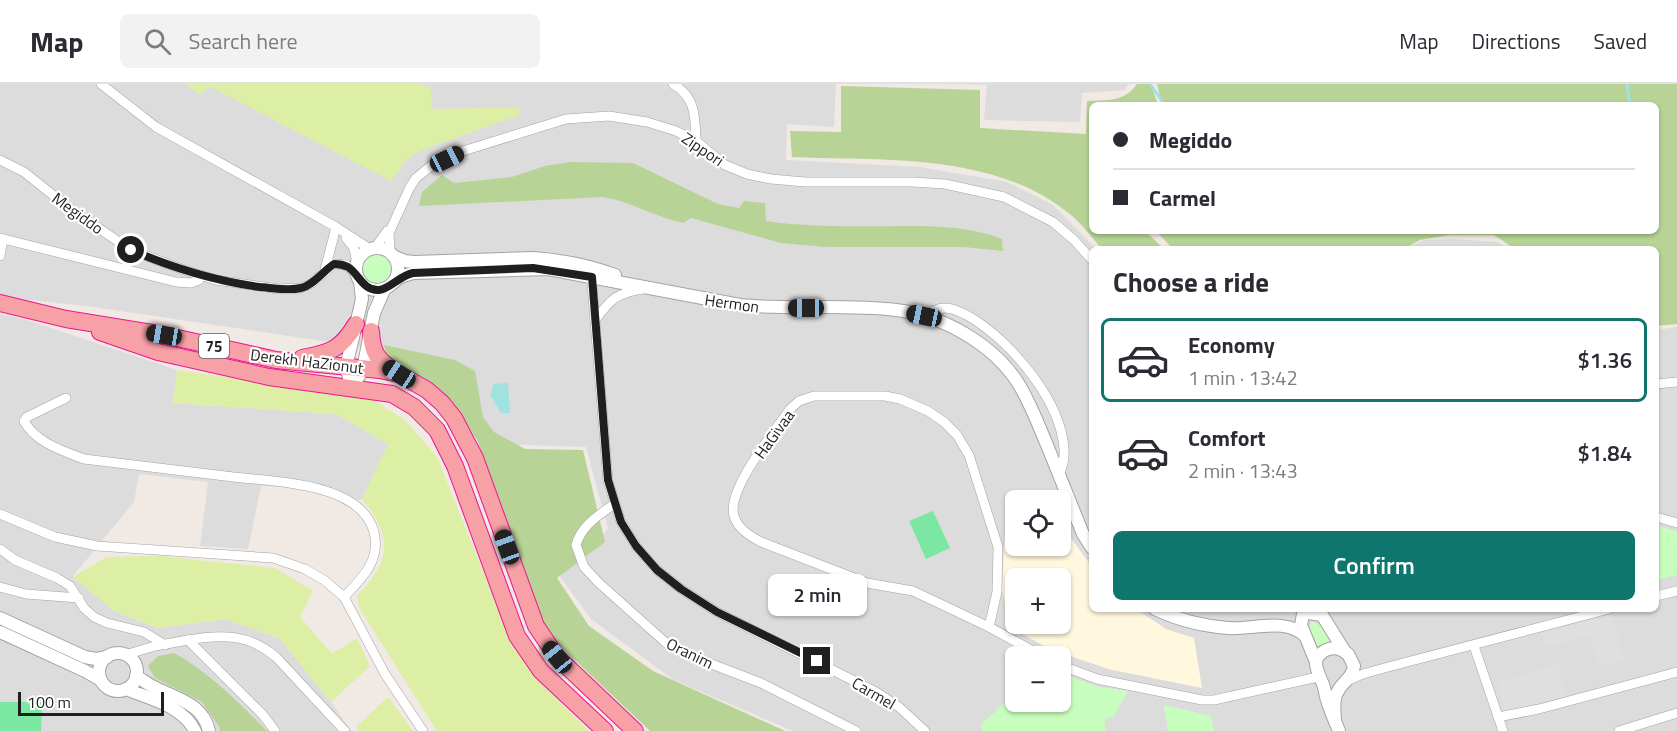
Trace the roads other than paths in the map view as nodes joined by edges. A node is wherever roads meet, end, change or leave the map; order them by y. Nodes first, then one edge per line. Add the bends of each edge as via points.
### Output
1 (101, 84) edge
2 (674, 84) edge
3 (696, 141) junction
4 (0, 160) edge
5 (397, 214) junction
6 (336, 227) junction
7 (2, 238) edge
8 (372, 248) junction
9 (392, 254) junction
10 (0, 256) edge
11 (1089, 257) edge
12 (325, 270) junction
13 (591, 272) junction
14 (358, 273) junction
15 (201, 275) junction
16 (390, 285) junction
17 (650, 288) junction
18 (0, 303) edge
19 (924, 316) junction
20 (66, 319) junction
21 (595, 320) junction
22 (364, 327) junction
23 (284, 362) junction
24 (346, 367) junction
25 (363, 369) junction
26 (399, 374) junction
27 (1677, 382) edge
28 (1659, 384) edge
29 (352, 388) junction
30 (66, 398) dead end
31 (1059, 477) junction
32 (614, 504) junction
33 (0, 514) edge
34 (1659, 518) edge
35 (1677, 523) edge
36 (1089, 543) edge
37 (0, 549) edge
38 (0, 587) edge
39 (1677, 591) edge
40 (1659, 595) edge
41 (344, 597) junction
42 (79, 598) junction
43 (1163, 612) edge
44 (1306, 612) edge
45 (1598, 612) edge
46 (1325, 615) edge
47 (0, 618) edge
48 (989, 627) junction
49 (1268, 627) junction
50 (0, 632) edge
51 (1305, 636) junction
52 (188, 640) junction
53 (165, 645) junction
54 (1024, 646) edge
55 (1474, 646) junction
56 (1347, 654) junction
57 (125, 655) junction
58 (107, 657) junction
59 (1316, 662) junction
60 (1388, 667) junction
61 (1071, 669) edge
62 (1677, 672) edge
63 (136, 676) junction
64 (1320, 679) junction
65 (101, 680) junction
66 (1345, 682) junction
67 (126, 689) junction
68 (1677, 713) edge
69 (1498, 717) junction
70 (1337, 726) edge
71 (195, 731) edge
72 (209, 731) edge
73 (275, 731) edge
74 (345, 731) edge
75 (423, 731) edge
76 (604, 731) edge
77 (635, 731) edge
78 (856, 731) edge
79 (925, 731) edge
80 (1503, 731) edge
81 (1619, 731) edge

1 - 6 street via 156,127
2 - 3 street via 694,106
3 - 5 street, Zippori via 669,129 628,119 566,119 463,151 431,166 416,178
3 - 11 street, Zippori via 725,165 771,179 945,184 1004,197 1053,222
4 - 15 street, Megiddo via 24,172 131,250
5 - 8 street, Zippori
5 - 9 street, Zippori via 388,232
6 - 8 street
6 - 12 street
6 - 14 street via 354,248
7 - 10 street
7 - 15 street via 176,282 191,283
8 - 9 street
8 - 14 street via 360,257
9 - 13 street, Hermon via 414,262 533,258
9 - 16 street via 398,269
12 - 14 street via 334,264
12 - 15 street, Megiddo via 301,288 279,289
13 - 16 street, Hermon via 533,268 413,273
13 - 17 street, Hermon
13 - 21 street, Carmel
14 - 16 street via 371,289
14 - 22 street
16 - 22 street
17 - 19 street, Hermon via 747,306 870,308
17 - 21 street via 624,292 609,302
18 - 20 highway, Derekh HaZionut / 75
19 - 31 street, Hermon via 970,337 1006,367 1027,400
19 - 31 street, Hermon via 948,307 969,316 1024,363 1059,424 1065,460
20 - 23 highway, Derekh HaZionut / 75 via 164,335
20 - 29 highway, Derekh HaZionut / 75 via 158,352 269,377
21 - 32 street, Carmel via 606,463
22 - 23 highway via 333,351
22 - 24 street
22 - 25 street
22 - 26 highway via 374,354
23 - 24 highway, Derekh HaZionut / 75
24 - 25 highway, Derekh HaZionut / 75
24 - 29 street
25 - 26 highway, Derekh HaZionut / 75
25 - 29 street
26 - 77 highway, Derekh HaZionut / 75 via 442,403 464,435 531,614 546,642
27 - 28 street
29 - 76 highway, Derekh HaZionut / 75 via 401,399 436,430 455,466 517,636 541,671
30 - 41 street via 24,421 51,446 84,459 302,485 358,506 371,522 376,540 374,558 366,574
31 - 36 street, Hermon
32 - 78 street, Oranim via 590,521 576,544 584,567 598,583 665,642 761,683
32 - 79 street, Carmel via 636,546 681,589 717,612 876,693 899,707
33 - 41 street via 55,537 97,546 273,558 305,569
34 - 35 street
37 - 42 street via 70,586
38 - 42 street via 26,594
39 - 40 street
41 - 75 street via 385,674
42 - 53 street via 94,618 144,633
43 - 49 street via 1206,625
44 - 46 street
44 - 49 street
44 - 51 street via 1301,625
45 - 55 street
46 - 56 street
47 - 58 street via 85,657
48 - 48 street, HaGivaa via 997,592 998,547 969,454 957,435 928,411 900,399 814,396 799,401 741,482 733,508 740,527 761,542 867,583 913,591
48 - 54 street, HaGivaa
49 - 51 street via 1299,629
50 - 65 street
51 - 59 street
52 - 53 street
52 - 73 street
52 - 74 street via 215,635 243,639 265,648
53 - 57 street
55 - 60 street
55 - 69 street
56 - 59 street via 1330,649
56 - 60 street via 1363,666
56 - 66 street via 1353,672
57 - 58 street
57 - 63 street via 134,663
58 - 65 street via 100,666
59 - 64 street
60 - 66 street
61 - 64 street via 1097,679 1202,700
62 - 69 street via 1539,710
63 - 67 street
63 - 72 street via 187,701 199,711
64 - 66 street via 1328,685
64 - 70 street
65 - 67 street via 115,690
66 - 70 street via 1335,697
67 - 71 street via 175,709 188,718
68 - 81 street
69 - 80 street

